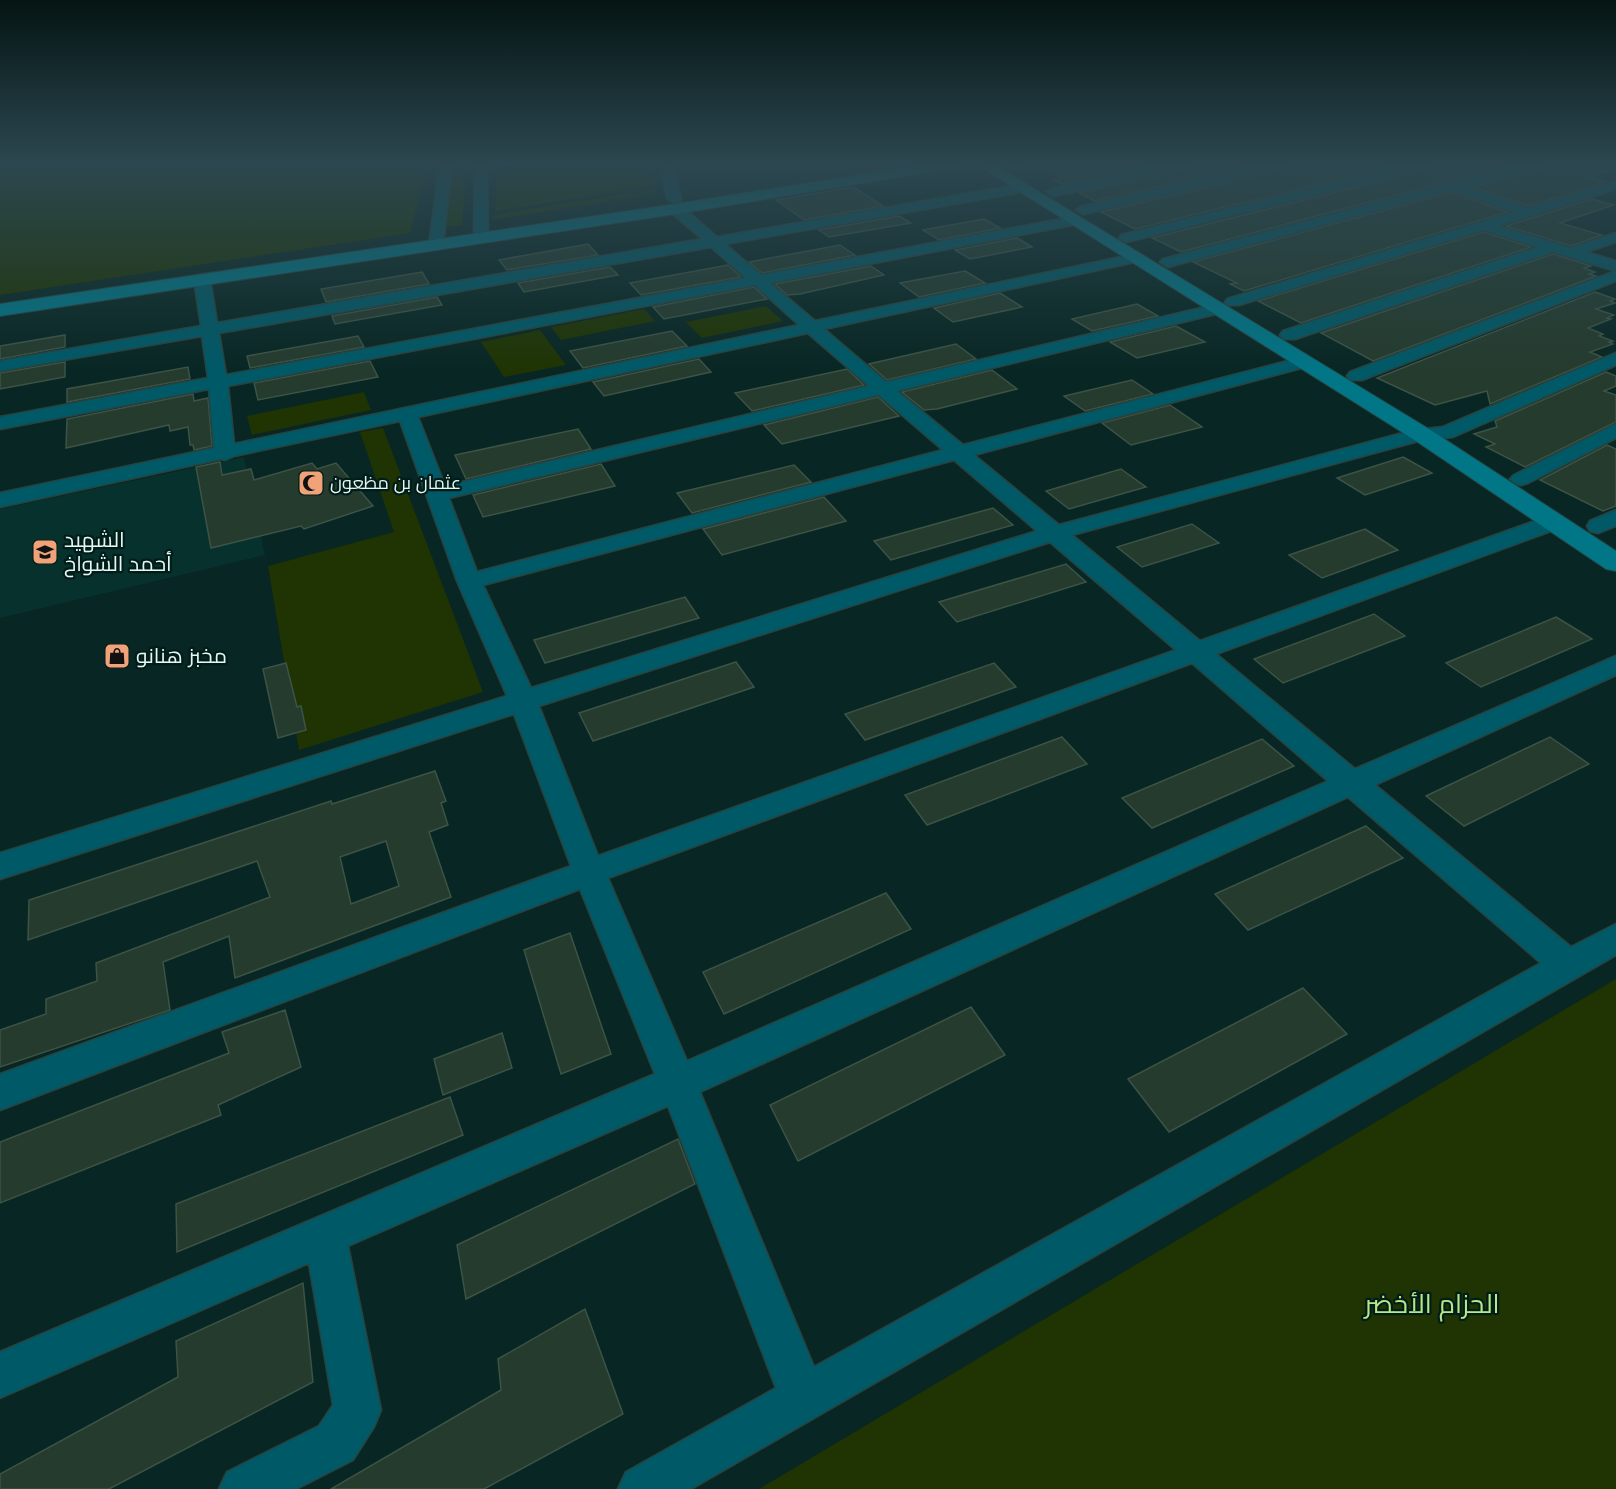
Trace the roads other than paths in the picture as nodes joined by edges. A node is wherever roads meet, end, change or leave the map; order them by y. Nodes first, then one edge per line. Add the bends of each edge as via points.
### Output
1 (437, 233) edge
2 (478, 233) edge
3 (703, 233) edge
4 (760, 233) edge
5 (990, 233) edge
6 (1102, 233) edge
7 (1116, 233) edge
8 (1144, 233) edge
9 (1275, 233) edge
10 (1460, 233) edge
11 (1509, 233) edge
12 (1616, 237) edge
13 (1126, 238) junction
14 (436, 240) junction
15 (711, 242) junction
16 (1553, 247) junction
17 (1570, 253) junction
18 (1135, 258) junction
19 (1168, 262) junction
20 (1616, 266) edge
21 (1616, 276) edge
22 (202, 279) junction
23 (757, 280) junction
24 (0, 302) edge
25 (1225, 306) junction
26 (0, 310) edge
27 (812, 326) junction
28 (209, 330) junction
29 (1289, 335) junction
30 (1616, 358) edge
31 (1303, 362) junction
32 (0, 366) edge
33 (1356, 376) junction
34 (218, 383) junction
35 (883, 389) junction
36 (407, 413) junction
37 (0, 423) edge
38 (1616, 430) edge
39 (1433, 433) junction
40 (959, 453) junction
41 (225, 454) junction
42 (1521, 479) junction
43 (436, 495) junction
44 (0, 500) edge
45 (1554, 522) junction
46 (1610, 527) edge
47 (1054, 533) junction
48 (1616, 563) edge
49 (469, 581) junction
50 (1194, 651) junction
51 (1616, 665) edge
52 (523, 701) junction
53 (1350, 782) junction
54 (0, 866) edge
55 (589, 872) junction
56 (1616, 938) edge
57 (1568, 965) junction
58 (678, 1083) junction
59 (0, 1092) edge
60 (326, 1235) junction
61 (0, 1375) edge
62 (803, 1398) junction
63 (244, 1489) edge
64 (643, 1489) edge

1 - 14 street
2 - 14 main road
3 - 15 street
4 - 15 street
5 - 23 street
6 - 18 main road
7 - 13 main road
8 - 13 street
9 - 19 street
10 - 25 street
11 - 16 street
12 - 17 street
13 - 19 main road
14 - 22 main road
14 - 24 main road
15 - 23 street
15 - 28 street
16 - 17 street
16 - 29 street
17 - 20 street
18 - 25 main road
18 - 27 street
19 - 25 main road
21 - 33 street
22 - 26 main road
22 - 28 street
23 - 27 street
23 - 34 street
25 - 29 main road
25 - 31 main road
25 - 35 street
27 - 35 street
27 - 36 street
28 - 32 street
28 - 34 street
29 - 33 main road
30 - 39 street
31 - 39 main road
31 - 40 street
33 - 39 main road
34 - 37 street
34 - 41 street
35 - 40 street
35 - 43 street
36 - 41 street
36 - 43 street
38 - 42 street
39 - 42 main road
39 - 45 main road
39 - 47 street
40 - 47 street
40 - 49 street
41 - 44 street
42 - 46 main road
43 - 49 street
45 - 48 main road
45 - 50 street
47 - 50 street
47 - 52 street
49 - 52 street
50 - 53 street
50 - 55 street
51 - 53 street
52 - 54 street
52 - 55 street
53 - 57 street
53 - 58 street
55 - 58 street
55 - 59 street
56 - 57 street
57 - 62 street
58 - 60 street
58 - 62 street
60 - 61 street
60 - 63 street via 357,1410 336,1443
62 - 64 street

